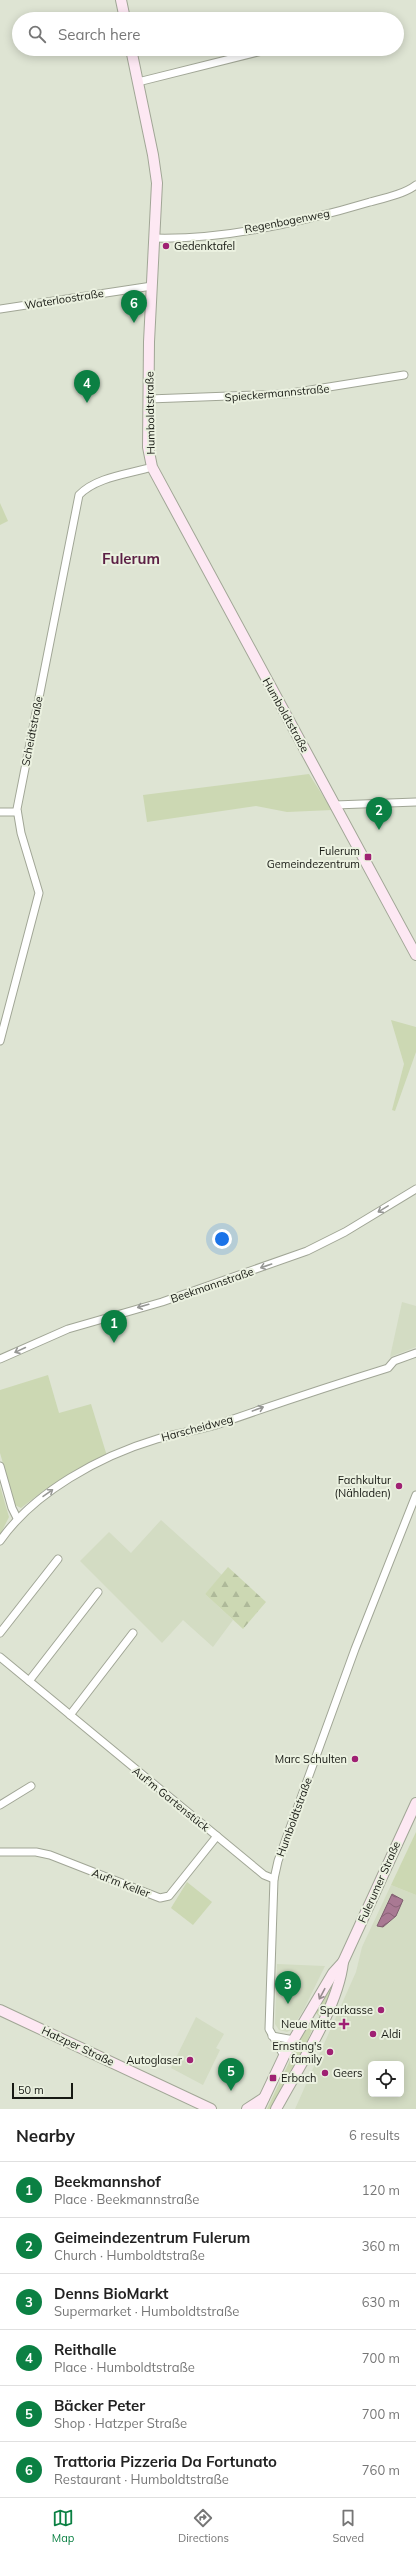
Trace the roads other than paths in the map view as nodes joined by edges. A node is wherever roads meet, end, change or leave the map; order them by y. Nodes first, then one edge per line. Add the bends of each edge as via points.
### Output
1 (121, 0) edge
2 (124, 12) edge
3 (133, 56) edge
4 (242, 56) edge
5 (138, 82) junction
6 (416, 185) edge
7 (154, 238) junction
8 (152, 286) junction
9 (0, 309) edge
10 (404, 375) dead end
11 (149, 399) junction
12 (152, 467) junction
13 (416, 802) edge
14 (335, 805) junction
15 (0, 812) edge
16 (17, 812) junction
17 (416, 955) edge
18 (0, 1041) edge
19 (416, 1189) edge
20 (416, 1353) edge
21 (0, 1359) edge
22 (0, 1466) edge
23 (416, 1495) edge
24 (18, 1518) junction
25 (0, 1541) edge
26 (58, 1559) dead end
27 (98, 1592) dead end
28 (0, 1633) edge
29 (134, 1633) dead end
30 (0, 1657) edge
31 (29, 1681) junction
32 (70, 1715) junction
33 (31, 1786) dead end
34 (416, 1803) edge
35 (0, 1806) edge
36 (217, 1836) junction
37 (0, 1852) edge
38 (274, 1880) junction
39 (343, 1962) junction
40 (0, 2010) edge
41 (310, 2014) junction
42 (322, 2022) junction
43 (272, 2036) junction
44 (294, 2040) junction
45 (284, 2056) junction
46 (264, 2098) junction
47 (200, 2107) edge
48 (211, 2109) edge
49 (247, 2109) edge
50 (259, 2109) edge
51 (276, 2109) edge

1 - 2 street
3 - 5 street, Humboldtstraße
4 - 5 street
5 - 7 street, Humboldtstraße via 157,181
6 - 7 street, Regenbogenweg via 354,207 292,222 217,234
7 - 8 street, Humboldtstraße
8 - 9 street, Waterloostraße
8 - 11 street, Humboldtstraße
10 - 11 street, Spieckermannstraße via 285,394
11 - 12 street, Humboldtstraße via 148,447
12 - 14 street, Humboldtstraße
12 - 16 street, Scheidtstraße via 99,482 86,488 80,495
13 - 14 street
14 - 17 street, Humboldtstraße
15 - 16 street
16 - 18 street, Scheidtstraße via 39,893
19 -> 21 street, Beekmannstraße via 345,1232 307,1251 162,1302 68,1329
24 -> 20 street, Harscheidweg via 52,1490 129,1448 158,1438 214,1425 388,1368 394,1361
22 - 24 street via 12,1508
23 - 38 street, Humboldtstraße via 355,1649 278,1860
24 - 25 street, Harscheidweg
26 - 28 street
27 - 31 street
29 - 32 street
30 - 31 street, Auf'm Gartenstück
31 - 32 street, Auf'm Gartenstück
32 - 36 street, Auf'm Gartenstück
33 - 35 street
34 - 39 street, Fulerumer Straße
36 - 37 street, Auf'm Keller via 169,1896 160,1898 50,1855 36,1852
36 - 38 street, Auf'm Gartenstück via 264,1875
38 - 43 street, Humboldtstraße via 269,2029
39 -> 41 street, Fulerumer Straße via 333,1973
39 - 42 street, Fulerumer Straße via 341,1982
40 - 47 street, Hatzper Straße via 155,2081
41 - 42 street
41 - 44 street, Fulerumer Straße
42 - 51 street, Fulerumer Straße
43 - 44 street
43 - 45 street, Humboldtstraße
44 - 45 street, Fulerumer Straße
45 - 46 street, Fulerumer Straße
46 - 49 street
46 - 50 street, Fulerumer Straße
47 - 48 street, Hatzper Straße

